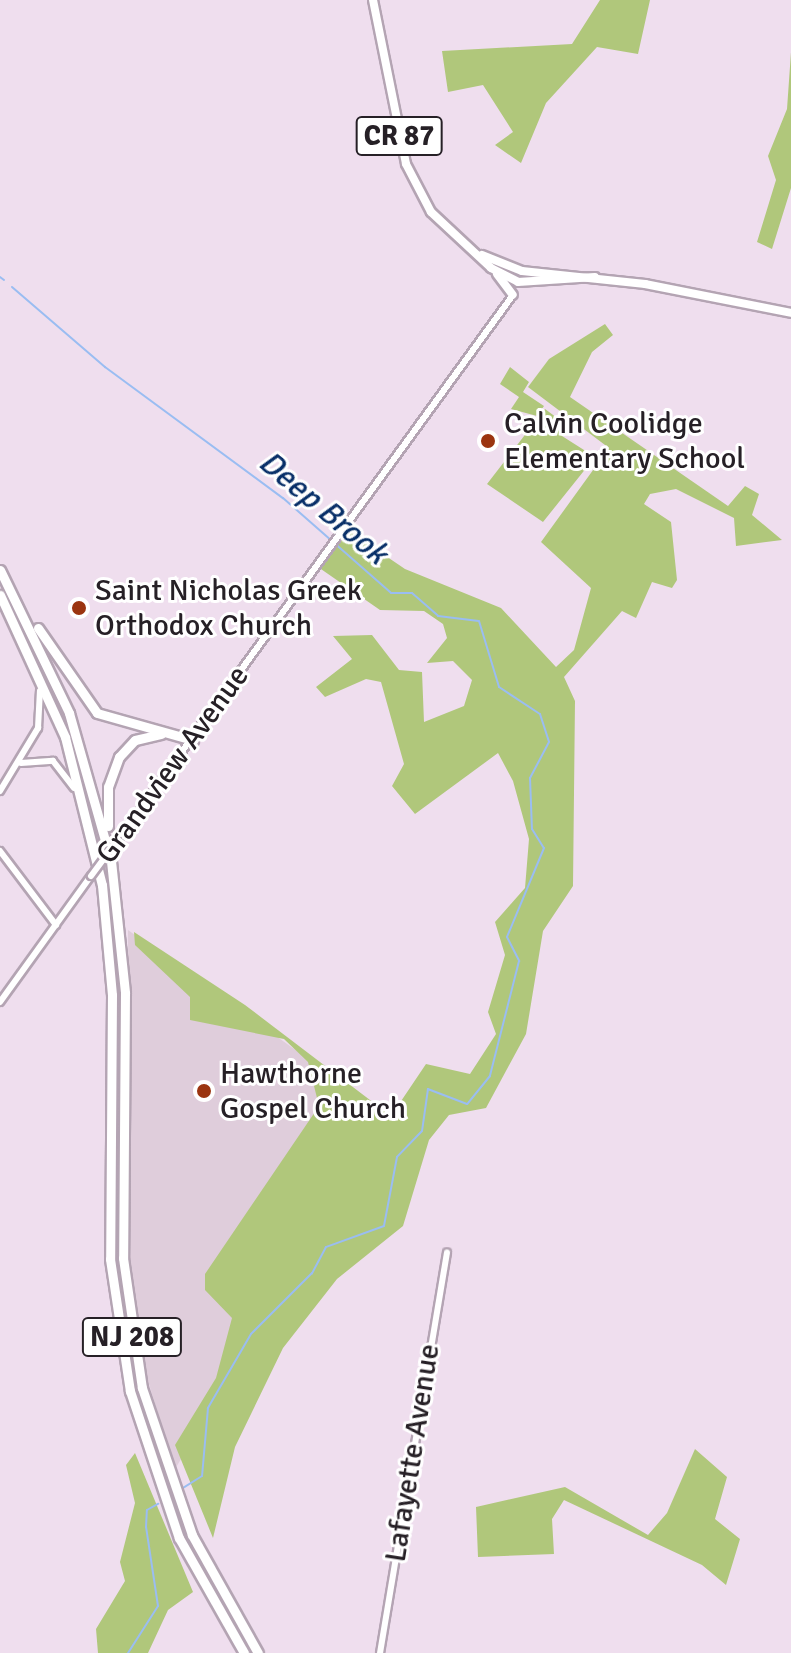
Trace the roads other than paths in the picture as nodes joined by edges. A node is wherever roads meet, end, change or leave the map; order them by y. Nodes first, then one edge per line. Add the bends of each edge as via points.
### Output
1 (373, 0) edge
2 (471, 249) junction
3 (491, 268) junction
4 (522, 271) junction
5 (595, 277) junction
6 (518, 282) junction
7 (513, 295) junction
8 (791, 313) edge
9 (1, 572) edge
10 (0, 595) edge
11 (12, 617) junction
12 (193, 740) junction
13 (21, 763) junction
14 (0, 791) edge
15 (0, 851) edge
16 (111, 861) junction
17 (98, 862) junction
18 (56, 925) junction
19 (0, 1002) edge
20 (447, 1253) dead end
21 (244, 1653) edge
22 (258, 1653) edge
23 (380, 1653) edge

1 - 2 main road, CR 87 via 410,177 431,212
2 - 3 main road, CR 87
2 - 4 main road, CR 87
3 - 6 main road, CR 87
3 - 7 main road
4 - 5 main road, CR 87
4 - 6 main road
5 - 6 main road, CR 87
5 - 8 main road, CR 87
6 - 7 main road
7 - 12 street, Grandview Avenue
9 - 12 highway via 86,703 119,724
9 - 16 highway, NJ 208 via 69,713
10 - 11 highway, NJ 208
11 - 13 street via 42,704
11 - 17 highway, NJ 208 via 65,737
12 - 16 highway via 155,734 123,750 108,787
12 - 18 street, Grandview Avenue, bridge
13 - 14 street
13 - 17 street via 46,759 65,769
15 - 18 street
16 - 22 highway, NJ 208 via 125,982 122,1236 135,1356 182,1514
17 - 21 highway, NJ 208 via 112,995 109,1236 121,1347 162,1498
18 - 19 street, Grandview Avenue
20 - 23 street, Lafayette Avenue

